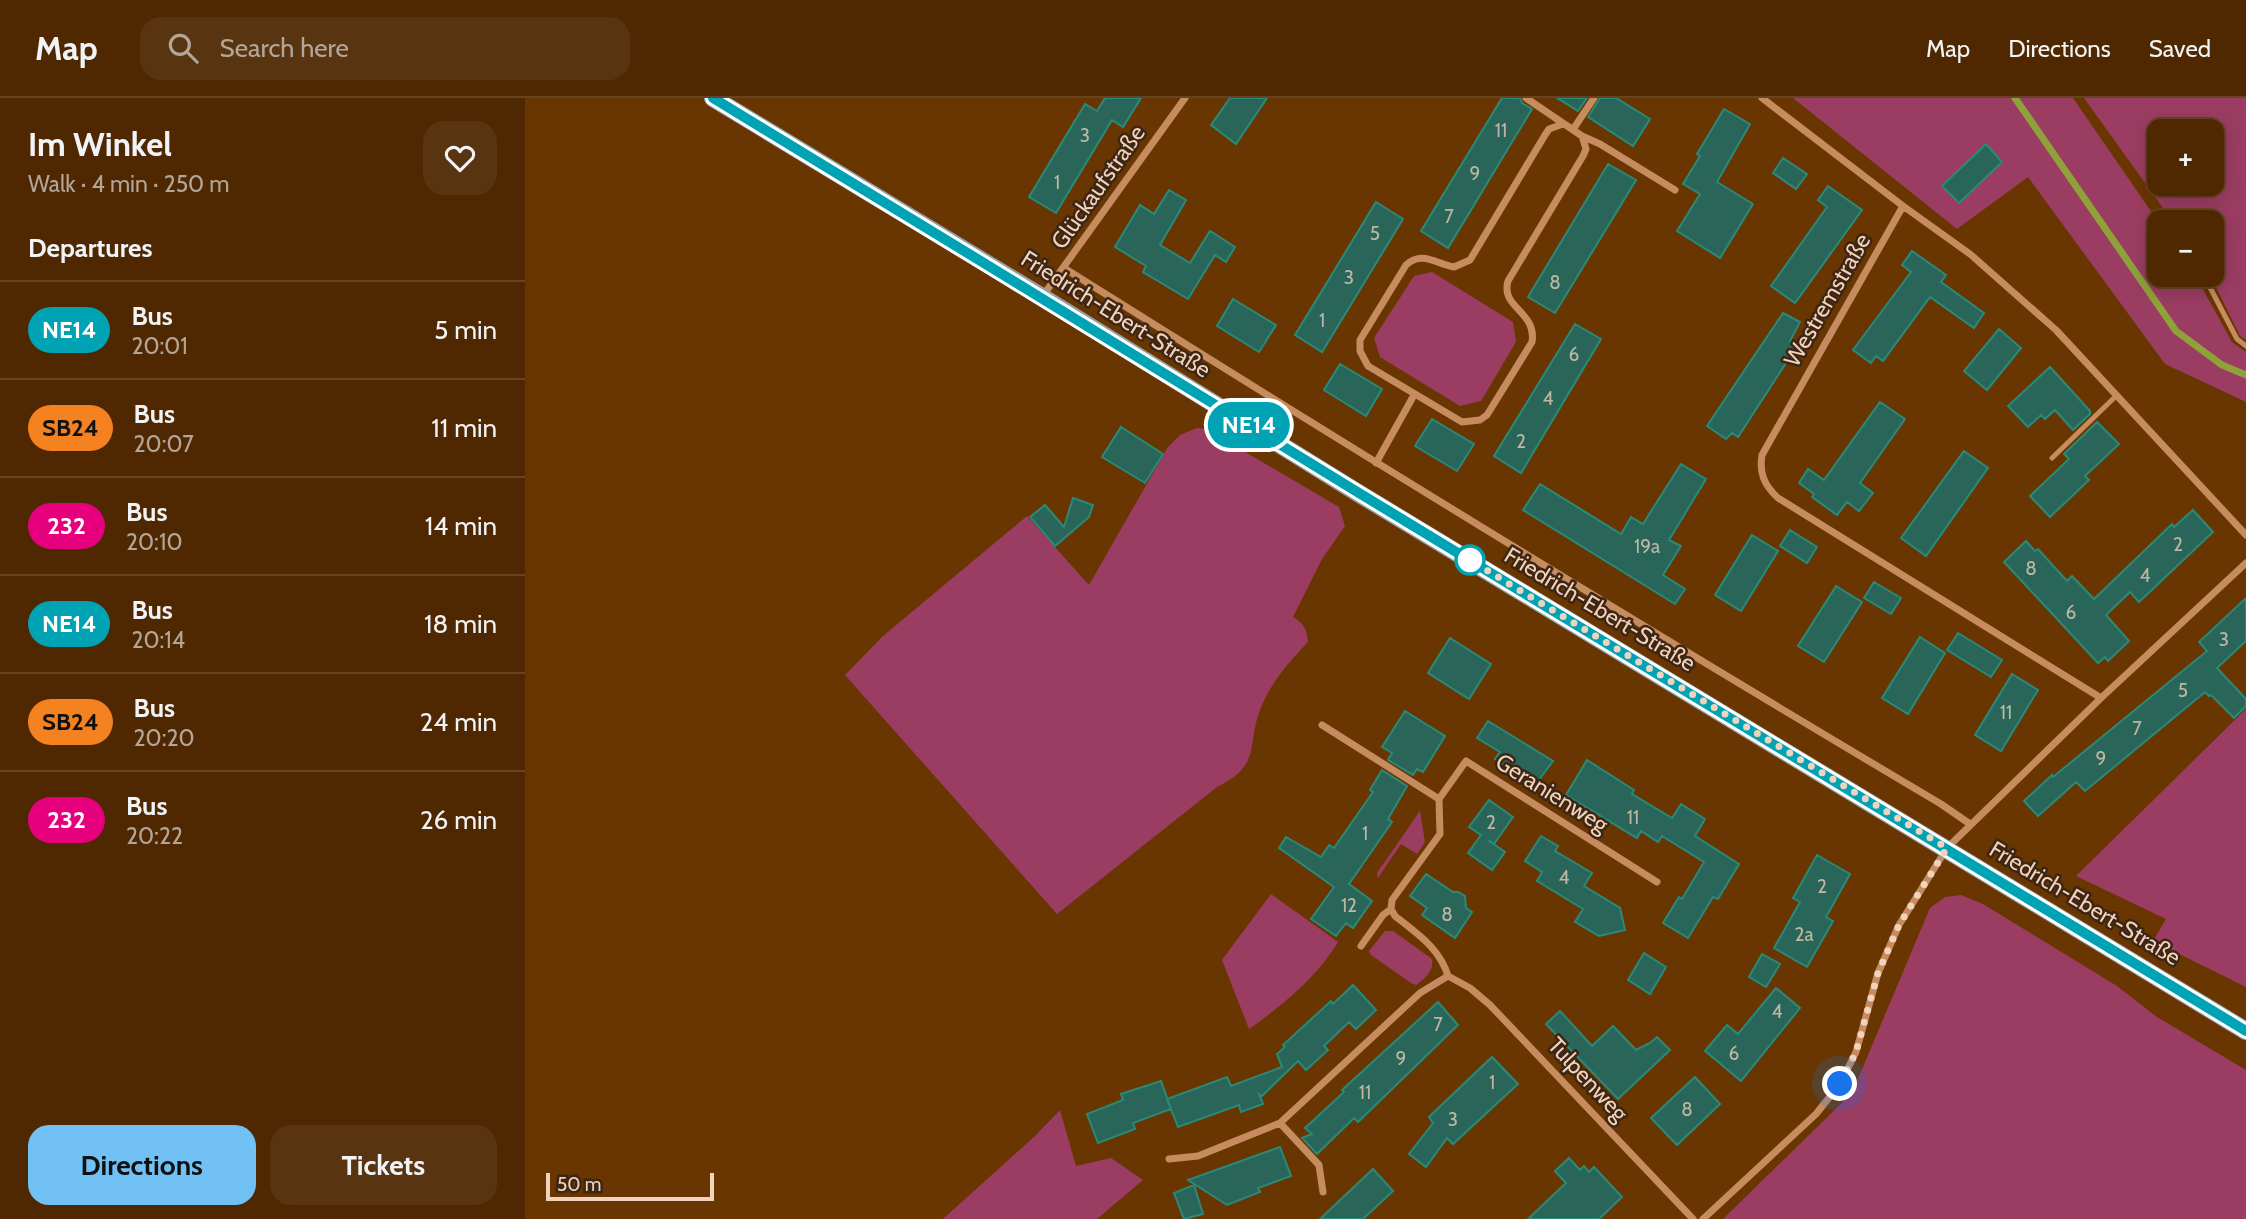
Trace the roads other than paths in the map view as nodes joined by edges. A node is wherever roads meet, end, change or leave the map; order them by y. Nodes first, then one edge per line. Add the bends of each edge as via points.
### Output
1 (713, 98) edge
2 (1185, 98) edge
3 (1526, 98) edge
4 (1594, 98) edge
5 (1762, 98) edge
6 (1563, 124) junction
7 (1574, 128) junction
8 (1582, 136) junction
9 (1675, 190) dead end
10 (1903, 206) junction
11 (1064, 268) junction
12 (2210, 287) edge
13 (1042, 297) junction
14 (2246, 345) edge
15 (1414, 395) junction
16 (2117, 396) junction
17 (2053, 458) dead end
18 (1376, 463) junction
19 (2246, 535) edge
20 (2246, 563) edge
21 (2101, 698) junction
22 (1322, 725) dead end
23 (1439, 799) junction
24 (1970, 824) junction
25 (1947, 848) junction
26 (1657, 882) dead end
27 (1391, 909) junction
28 (1361, 946) dead end
29 (1448, 976) junction
30 (2246, 1031) edge
31 (1280, 1123) junction
32 (1169, 1160) dead end
33 (1323, 1192) dead end
34 (1693, 1219) edge
35 (1703, 1219) edge

1 - 13 main road, Friedrich-Ebert-Straße
2 - 11 street, Glückaufstraße
3 - 6 street
4 - 7 street
5 - 10 street
6 - 7 street
6 - 15 street via 1545,135 1470,260 1454,267 1425,257 1412,259 1360,340 1368,366
7 - 8 street
8 - 9 street
8 - 15 street via 1583,156 1508,281 1509,300 1527,317 1532,342 1487,415 1462,422
10 - 16 street via 1999,279 2056,330
10 - 21 street, Westremstraße via 1762,455 1763,479 1778,498
11 - 13 street, Glückaufstraße
11 - 18 street, Friedrich-Ebert-Straße
12 - 14 lane via 2237,339
13 - 25 main road, Friedrich-Ebert-Straße
15 - 18 street
16 - 17 lane
16 - 19 street
18 - 24 street, Friedrich-Ebert-Straße
20 - 21 street
21 - 24 street
22 - 23 street
23 - 26 street, Geranienweg via 1466,761
23 - 27 street via 1440,834 1392,900
24 - 25 street
25 - 30 main road, Friedrich-Ebert-Straße
25 - 35 street via 1899,925 1878,973 1856,1052 1840,1084 1815,1114
27 - 28 street
27 - 29 street, Tulpenweg via 1435,950
29 - 31 street via 1420,993
29 - 34 street, Tulpenweg via 1490,1005
31 - 32 street via 1198,1156
31 - 33 street via 1319,1165

